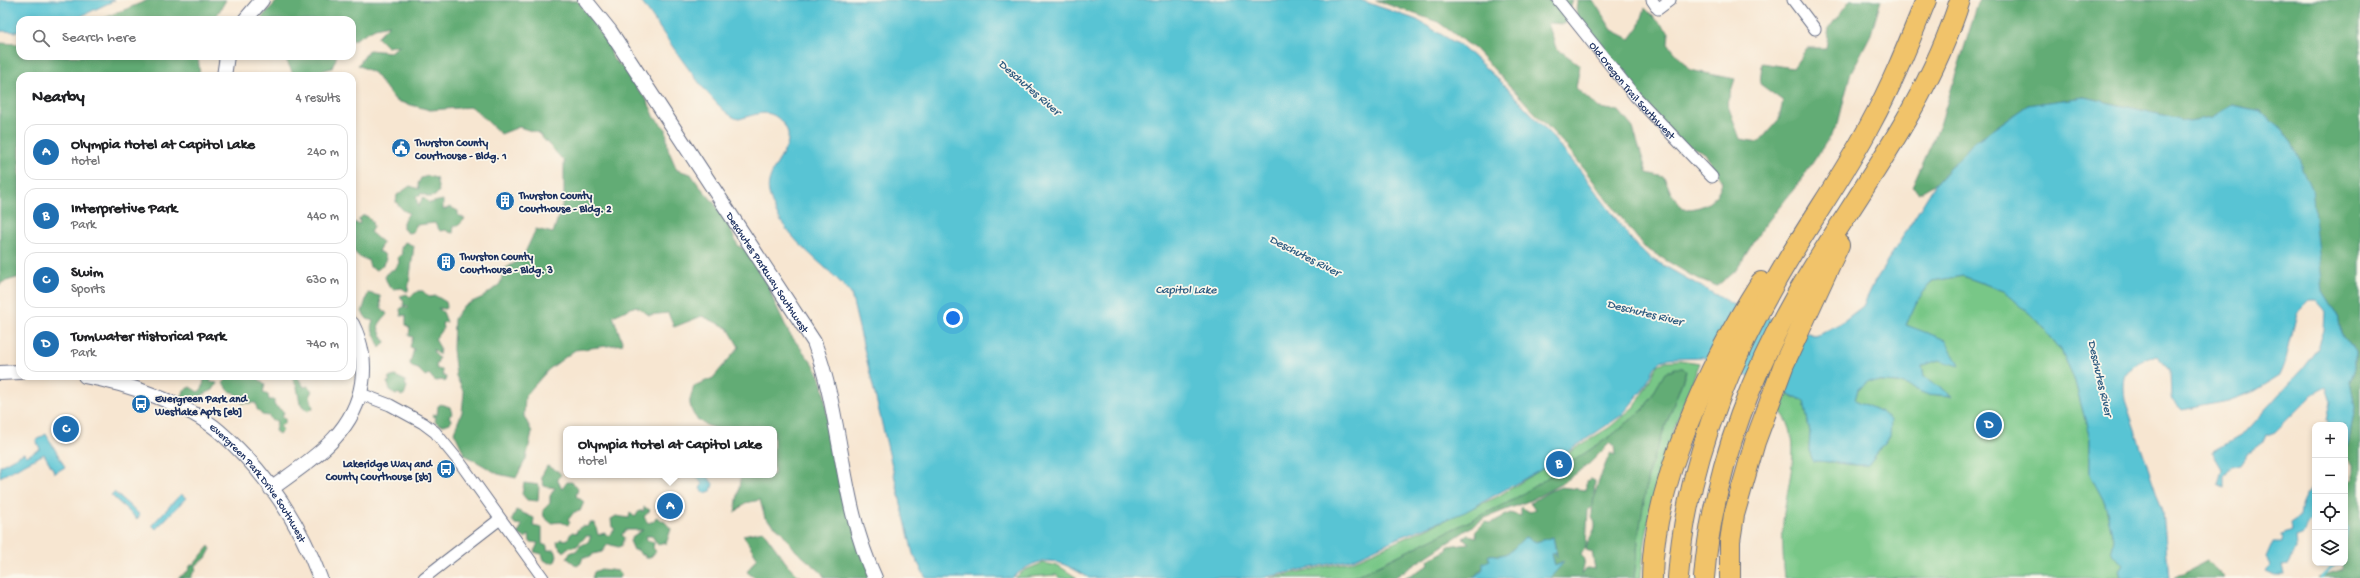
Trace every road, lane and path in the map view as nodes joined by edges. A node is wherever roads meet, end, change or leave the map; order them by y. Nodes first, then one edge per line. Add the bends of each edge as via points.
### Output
1 (262, 0) edge
2 (585, 0) edge
3 (1558, 0) edge
4 (1670, 0) edge
5 (1792, 0) edge
6 (1926, 0) edge
7 (1960, 0) edge
8 (1655, 4) edge
9 (248, 16) edge
10 (1815, 29) dead end
11 (226, 60) edge
12 (225, 72) edge
13 (1712, 177) dead end
14 (1788, 251) junction
15 (1821, 268) junction
16 (356, 337) edge
17 (16, 372) edge
18 (0, 373) edge
19 (108, 380) edge
20 (360, 394) junction
21 (1761, 422) junction
22 (271, 488) junction
23 (500, 520) junction
24 (320, 578) edge
25 (424, 578) edge
26 (543, 578) edge
27 (875, 578) edge
28 (1652, 578) edge
29 (1678, 578) edge
30 (1704, 578) edge
31 (1730, 578) edge
32 (1743, 578) edge

1 - 9 street
2 - 27 street, Deschutes Parkway Southwest via 610,31 814,342 826,373 860,541
3 - 13 street, Old Oregon Trail Southwest via 1635,96
4 - 8 street
5 - 10 street
6 - 14 highway via 1890,87 1838,180
7 - 15 highway via 1926,80
11 - 12 street
14 - 28 highway via 1734,326 1698,398 1673,466 1660,514
14 - 29 highway via 1716,406 1698,460
15 - 21 highway
15 - 30 highway via 1765,353 1740,415 1718,488
16 - 20 street via 363,361
17 - 18 street
19 - 22 street, Evergreen Park Drive Southwest via 173,403 212,427 255,466
20 - 22 street via 352,415 337,437
20 - 23 street via 390,405 435,432
21 - 31 highway via 1734,515 1730,540
21 - 32 highway via 1764,429 1751,480 1744,526
22 - 24 street, Evergreen Park Drive Southwest via 294,521
23 - 25 street
23 - 26 street

